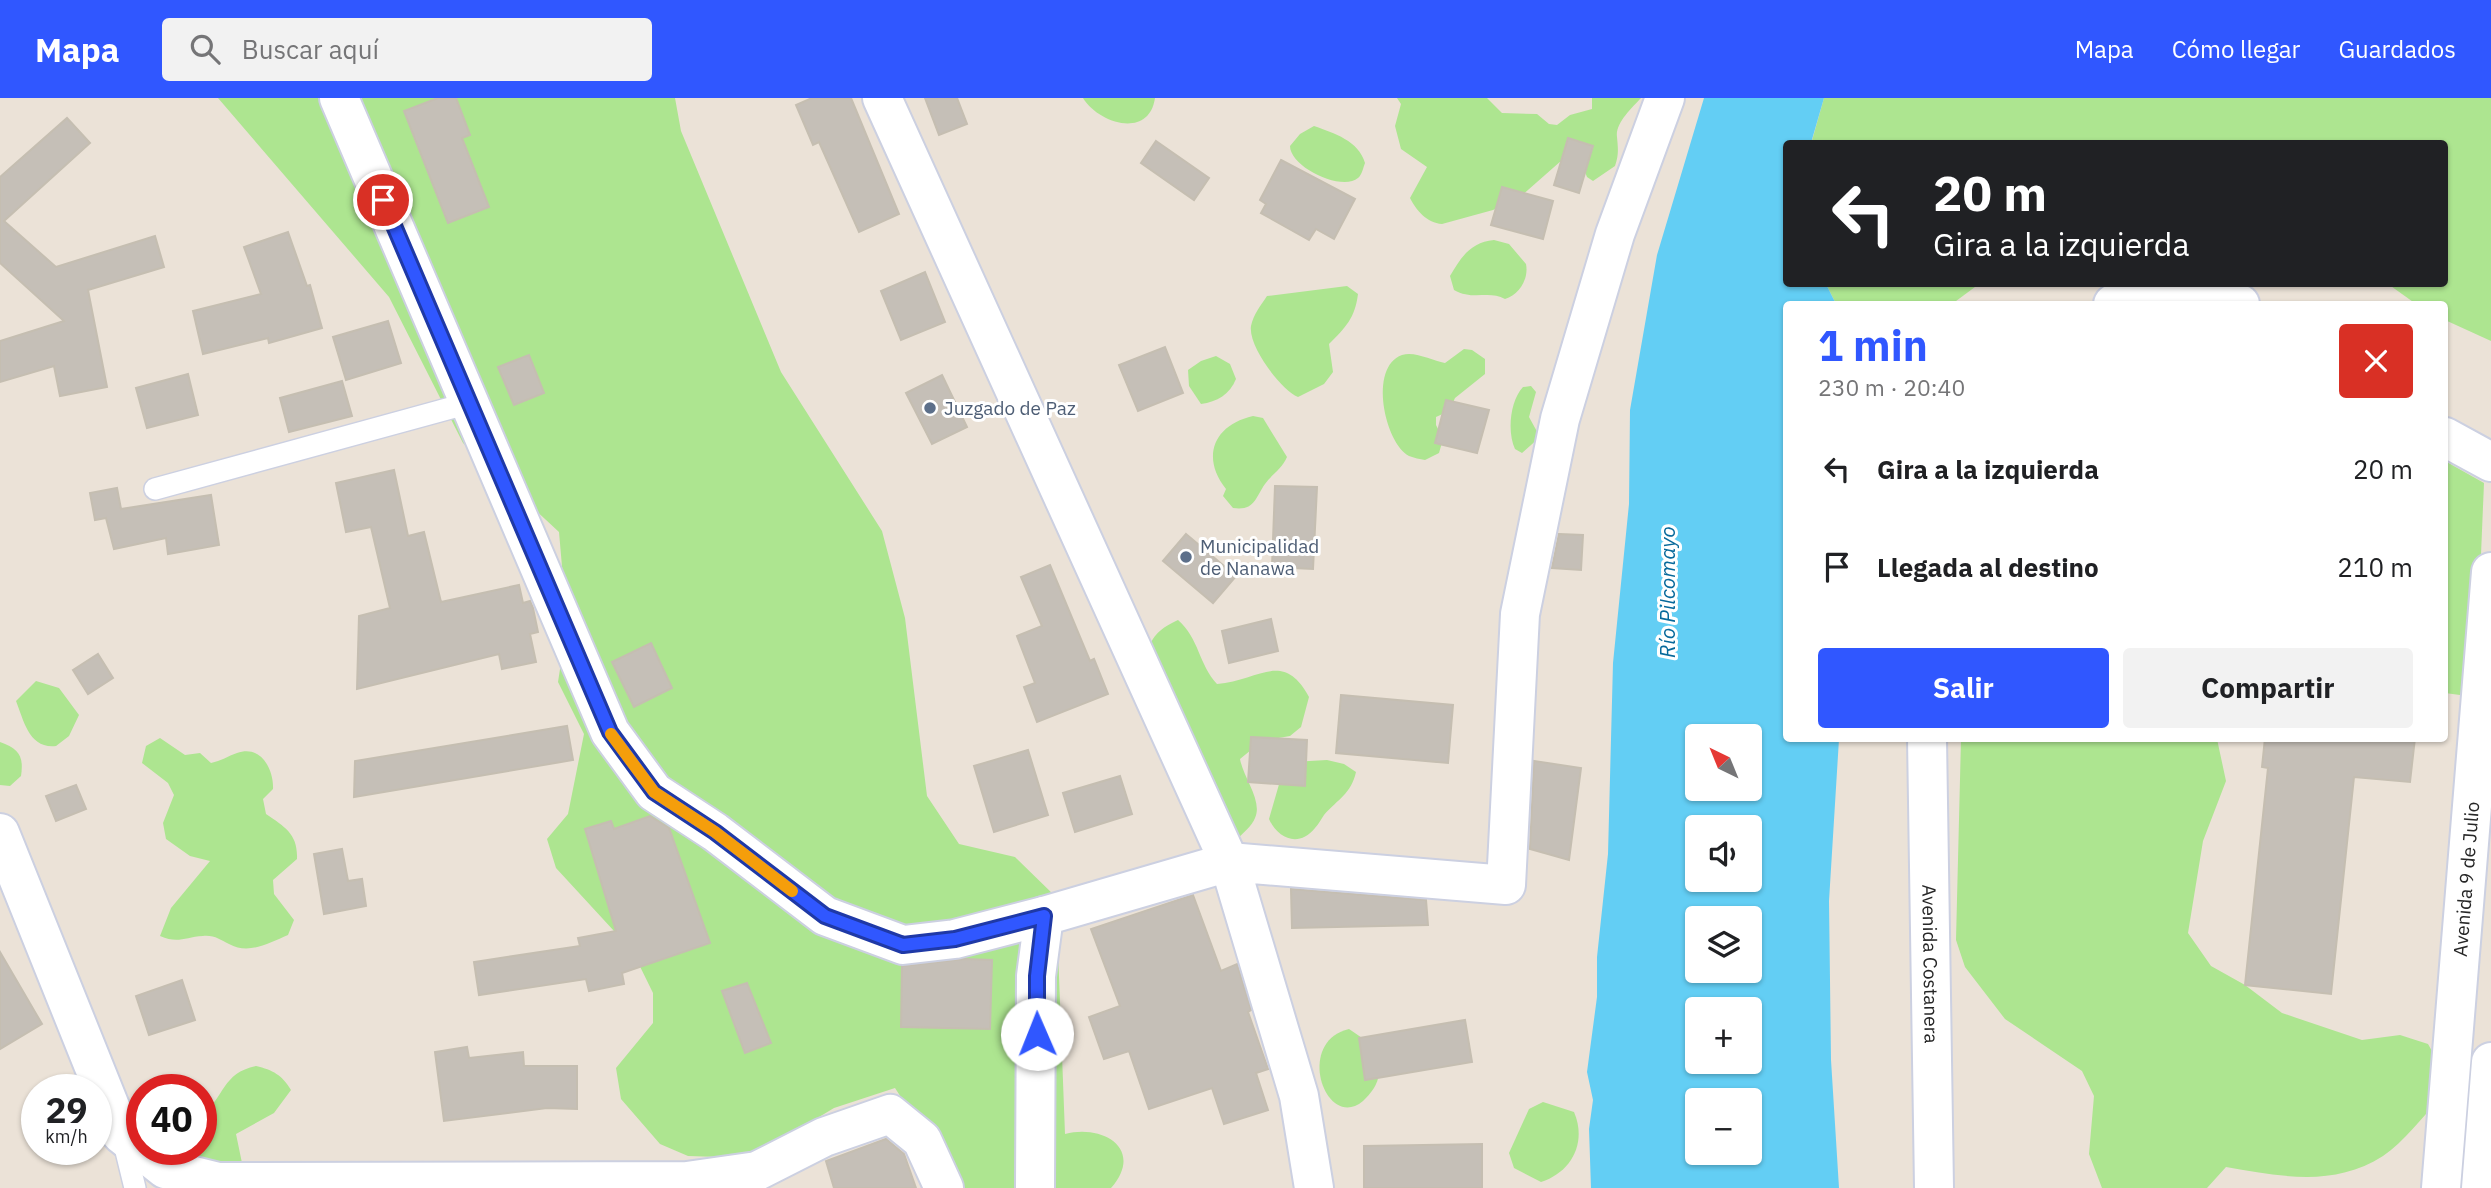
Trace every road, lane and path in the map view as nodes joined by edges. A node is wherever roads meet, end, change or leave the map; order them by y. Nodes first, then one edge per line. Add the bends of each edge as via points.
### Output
1 (339, 98) edge
2 (882, 98) edge
3 (1664, 98) edge
4 (2162, 287) edge
5 (2186, 287) edge
6 (2122, 301) edge
7 (2231, 301) edge
8 (469, 403) junction
9 (2448, 439) edge
10 (2491, 462) edge
11 (155, 489) dead end
12 (2491, 572) edge
13 (1927, 742) edge
14 (0, 833) edge
15 (1229, 862) junction
16 (1044, 916) junction
17 (2491, 1062) edge
18 (121, 1134) junction
19 (135, 1188) edge
20 (944, 1188) edge
21 (1035, 1188) edge
22 (1314, 1188) edge
23 (1934, 1188) edge
24 (2441, 1188) edge
25 (2481, 1188) edge

1 - 8 street
2 - 15 street
3 - 15 street via 1615,234 1560,419 1523,601 1506,885
4 - 6 street
5 - 7 street
8 - 11 lane
8 - 16 street via 610,732 654,792 825,916 903,945 955,939
9 - 10 street
12 - 24 street, Avenida 9 de Julio
13 - 23 street, Avenida Costanera
14 - 18 street
15 - 16 street
15 - 22 street via 1299,1096
16 - 21 street via 1037,976
17 - 25 street
18 - 19 lane
18 - 20 street via 166,1169 219,1182 687,1181 757,1171 824,1138 890,1114 922,1140

